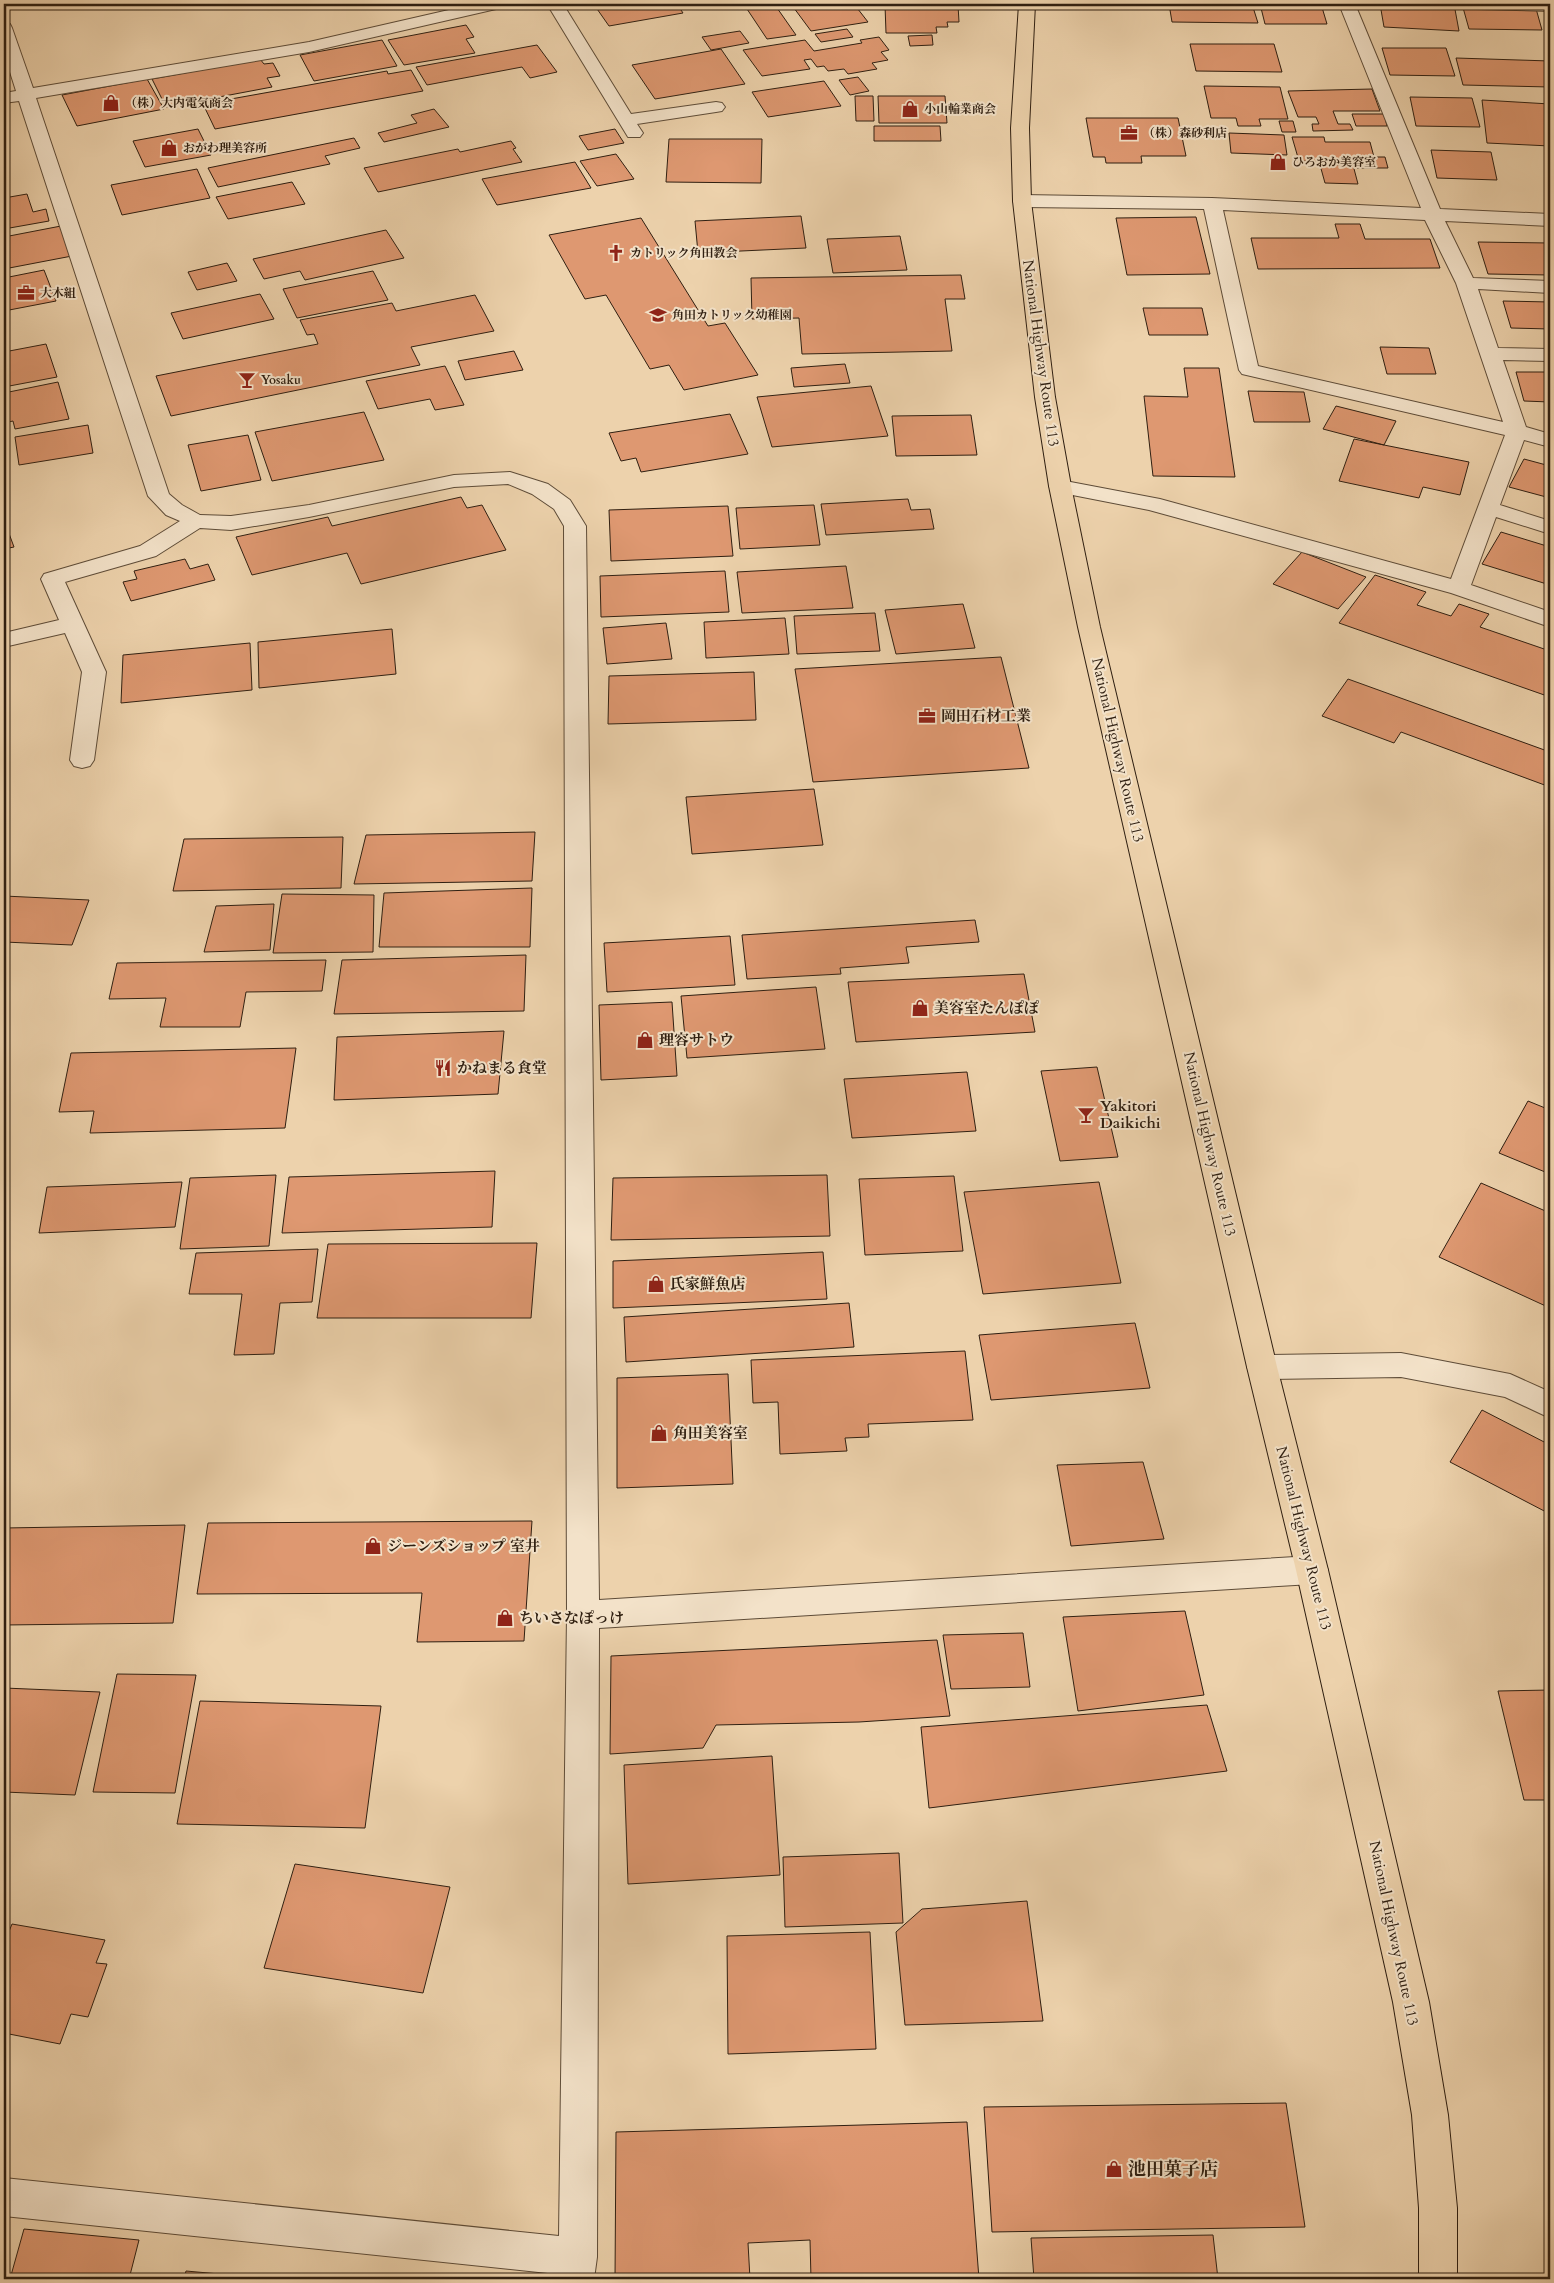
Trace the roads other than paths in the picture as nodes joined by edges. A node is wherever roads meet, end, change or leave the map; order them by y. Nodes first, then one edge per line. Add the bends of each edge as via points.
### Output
1 (496, 4) edge
2 (555, 4) edge
3 (1028, 4) edge
4 (1347, 4) edge
5 (1477, 4) edge
6 (1550, 6) edge
7 (4, 28) edge
8 (25, 94) junction
9 (4, 98) edge
10 (716, 107) dead end
11 (1022, 201) junction
12 (1212, 204) junction
13 (1433, 216) junction
14 (1550, 220) edge
15 (1466, 283) junction
16 (1550, 287) edge
17 (1491, 354) junction
18 (1550, 356) edge
19 (1517, 431) junction
20 (1550, 432) edge
21 (1550, 441) edge
22 (1060, 486) junction
23 (1489, 508) junction
24 (196, 521) junction
25 (1550, 528) edge
26 (1459, 588) junction
27 (1550, 620) edge
28 (72, 624) junction
29 (4, 640) edge
30 (82, 760) dead end
31 (1262, 1366) junction
32 (1550, 1406) edge
33 (1312, 1570) junction
34 (583, 1615) junction
35 (4, 2198) edge
36 (577, 2268) edge
37 (1438, 2279) edge

1 - 8 street via 309,47
2 - 10 street via 630,126
3 - 11 highway, National Highway Route 113 via 1020,128
4 - 13 street
5 - 6 street
7 - 8 street
8 - 9 street
8 - 24 street via 159,496 174,510
11 - 12 street
11 - 22 highway, National Highway Route 113 via 1044,397
12 - 13 street
12 - 19 street via 1249,370
13 - 14 street
13 - 15 street
15 - 16 street
15 - 17 street
17 - 18 street
17 - 19 street
19 - 20 street
19 - 21 street
19 - 23 street
22 - 26 street via 1152,504
22 - 31 highway, National Highway Route 113
23 - 25 street
23 - 26 street
24 - 28 street via 148,551 52,579
24 - 34 street via 231,523 309,511 454,481 510,478 540,489 562,505 575,526
26 - 27 street
28 - 29 street
28 - 30 street via 94,672
31 - 32 street via 1401,1365 1510,1386
31 - 33 highway, National Highway Route 113
33 - 34 street
33 - 37 highway, National Highway Route 113 via 1411,2002 1430,2115 1438,2208
34 - 36 street
35 - 36 street

